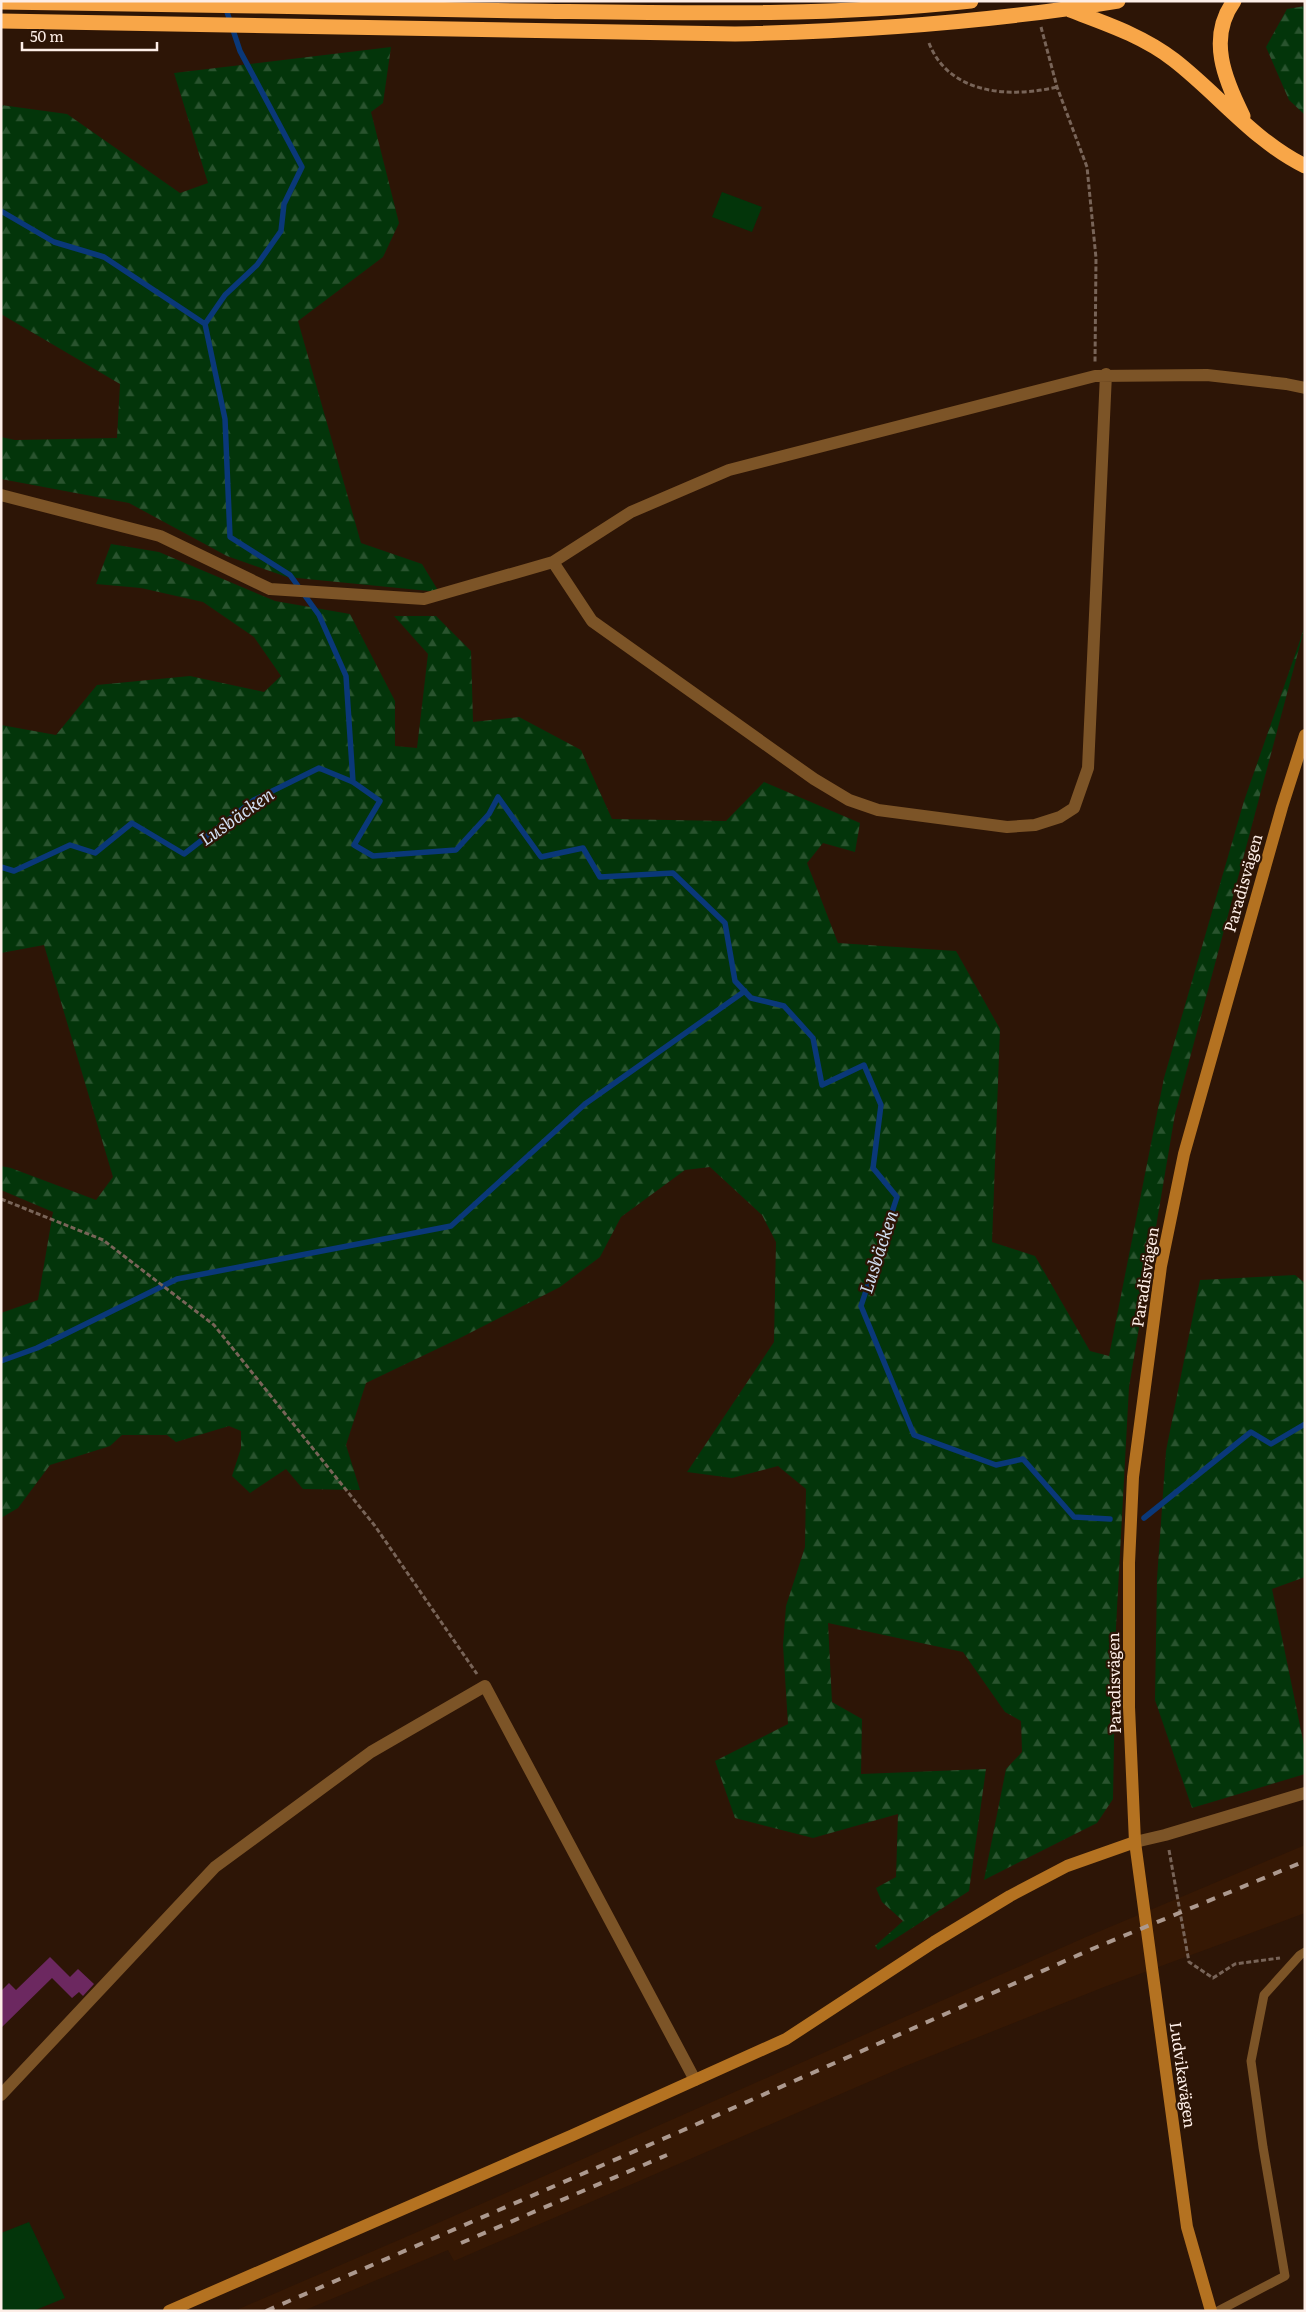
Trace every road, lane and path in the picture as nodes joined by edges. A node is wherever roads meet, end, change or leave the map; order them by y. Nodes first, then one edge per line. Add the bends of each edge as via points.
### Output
1 (972, 1) edge
2 (1118, 1) edge
3 (1234, 1) edge
4 (1, 2) edge
5 (206, 3) edge
6 (1067, 9) junction
7 (1, 21) edge
8 (210, 24) junction
9 (1041, 27) dead end
10 (930, 43) dead end
11 (1058, 87) junction
12 (1247, 124) junction
13 (1305, 166) edge
14 (1101, 375) junction
15 (1305, 388) edge
16 (1, 495) edge
17 (553, 562) junction
18 (1305, 735) edge
19 (1, 1199) edge
20 (485, 1686) junction
21 (1305, 1793) edge
22 (1165, 1835) junction
23 (1135, 1842) junction
24 (1303, 1953) edge
25 (695, 2080) junction
26 (1, 2095) edge
27 (169, 2311) edge
28 (1211, 2311) edge
29 (1218, 2311) edge

1 - 5 highway via 922,7 736,12
2 - 6 highway
3 - 12 highway via 1222,28 1220,54 1230,91
4 - 5 highway
5 - 8 lane via 211,14
6 - 8 highway via 913,26 735,34
6 - 12 highway via 1126,31 1160,49
7 - 8 highway
9 - 11 path
10 - 11 path via 934,55 954,75 985,90 1024,93
11 - 14 path via 1087,167 1096,258
12 - 13 highway via 1267,143
14 - 15 street via 1207,375
14 - 17 street via 729,470 631,512
14 - 17 street via 1088,768 1074,808 1060,817 1035,825 1007,827 878,810 849,800 814,780 592,621
16 - 17 street via 160,536 270,589 424,599
18 - 23 street, Paradisvägen via 1184,1154 1161,1266 1133,1478 1129,1563
19 - 20 path via 103,1240 214,1325 375,1526
20 - 25 street
20 - 26 street via 371,1752 215,1867
21 - 22 street
22 - 23 street
22 - 24 path via 1190,1962 1214,1978 1235,1964
23 - 25 street via 1067,1866 1010,1896 786,2039
23 - 28 street, Ludvikavägen via 1187,2227
24 - 29 lane via 1264,1995 1251,2061 1285,2276
25 - 27 street

